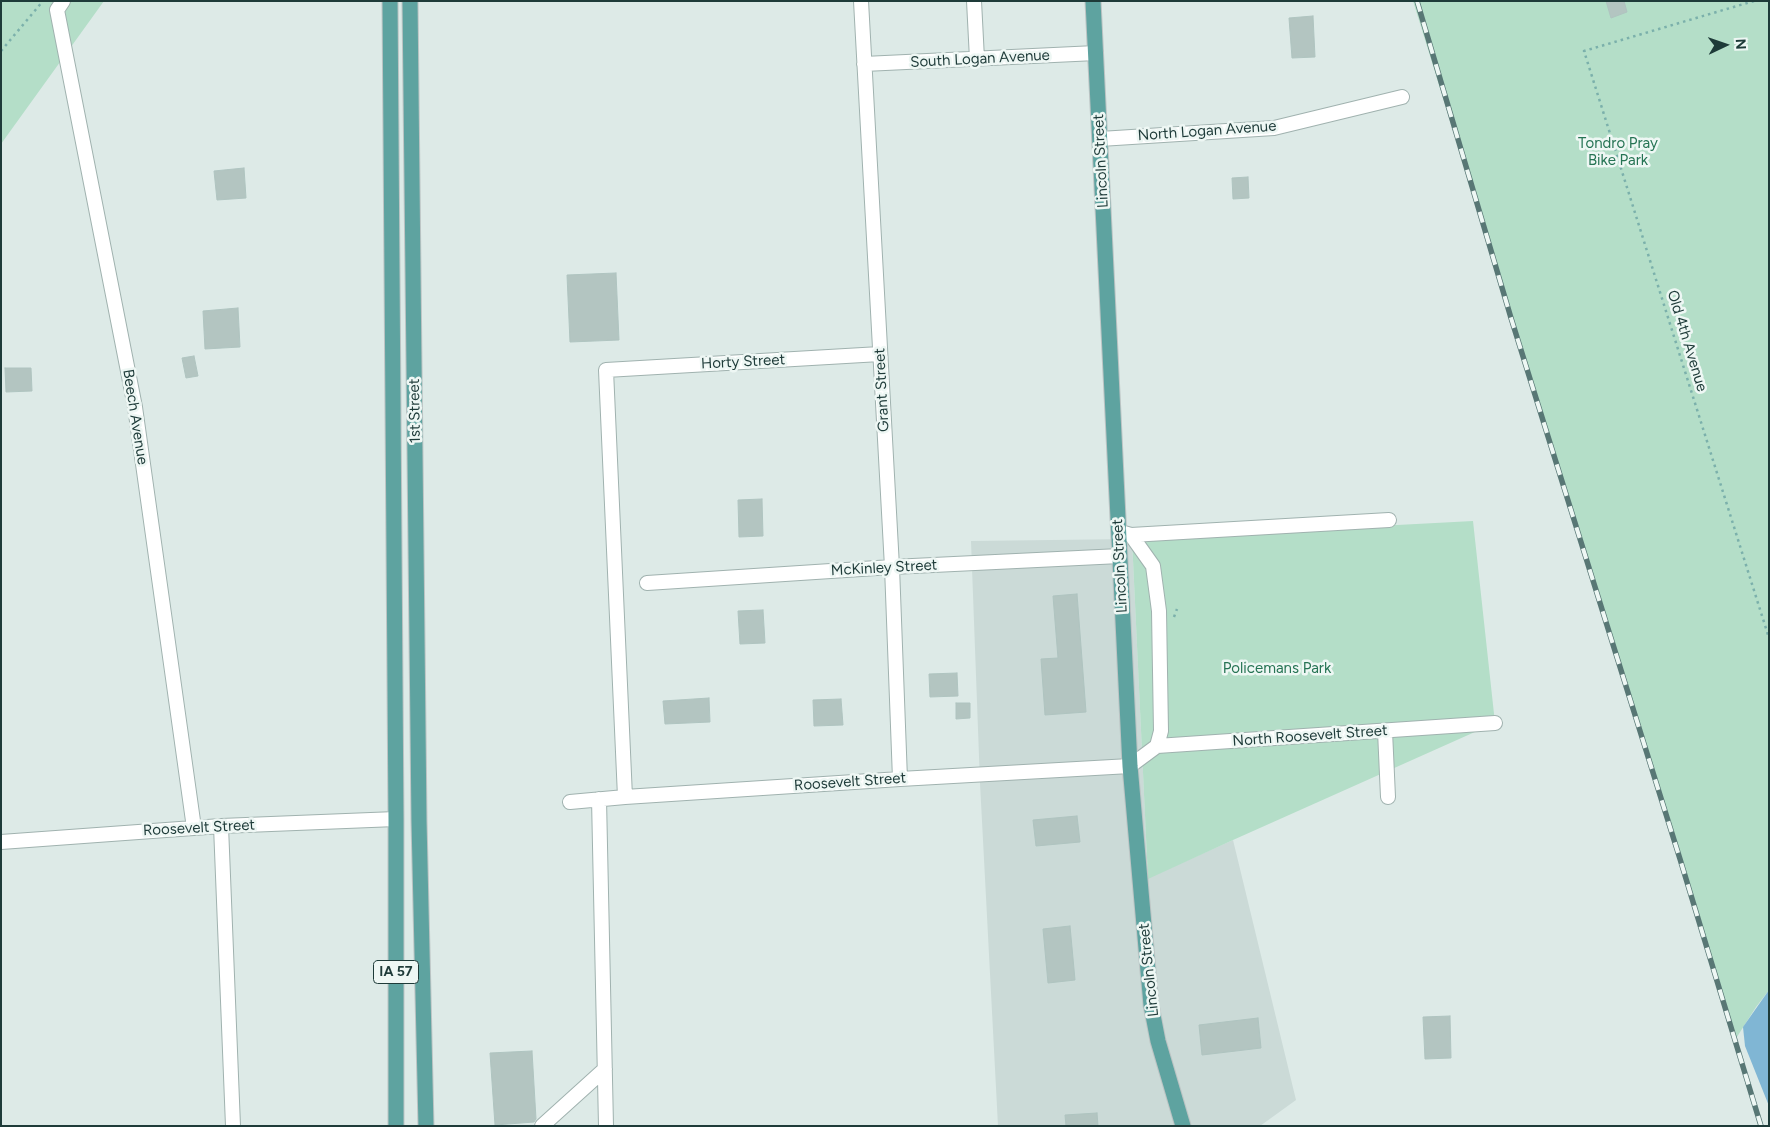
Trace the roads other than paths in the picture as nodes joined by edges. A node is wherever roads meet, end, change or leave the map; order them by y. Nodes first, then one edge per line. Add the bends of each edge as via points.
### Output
1 (390, 1) edge
2 (410, 1) edge
3 (861, 1) edge
4 (974, 1) edge
5 (1093, 1) edge
6 (60, 6) edge
7 (1096, 53) junction
8 (977, 59) junction
9 (864, 64) junction
10 (1402, 97) dead end
11 (1100, 139) junction
12 (880, 354) junction
13 (1389, 520) dead end
14 (1125, 533) junction
15 (1120, 556) junction
16 (892, 567) junction
17 (648, 583) dead end
18 (1495, 723) dead end
19 (1384, 731) junction
20 (1157, 746) junction
21 (1130, 766) junction
22 (900, 778) junction
23 (625, 796) junction
24 (1388, 797) dead end
25 (600, 799) junction
26 (570, 802) dead end
27 (396, 819) junction
28 (222, 826) junction
29 (194, 828) junction
30 (1, 842) edge
31 (605, 1069) junction
32 (233, 1126) edge
33 (396, 1126) edge
34 (426, 1126) edge
35 (542, 1126) edge
36 (606, 1126) edge
37 (1183, 1126) edge

1 - 27 main road, 1st Street
2 - 34 main road, 1st Street / IA 57 via 419,820
3 - 9 street, Grant Street
4 - 8 street
5 - 7 main road, Lincoln Street
6 - 29 street, Beech Avenue via 135,407
7 - 8 street, South Logan Avenue
7 - 11 main road, Lincoln Street
8 - 9 street, South Logan Avenue
9 - 12 street, Grant Street
10 - 11 street, North Logan Avenue via 1274,128
11 - 14 main road, Lincoln Street
12 - 16 street, Grant Street
12 - 23 street, Horty Street via 606,370
13 - 14 street
14 - 15 main road, Lincoln Street
14 - 20 street via 1153,566 1159,610 1161,731
15 - 16 street, McKinley Street
15 - 21 main road, Lincoln Street
16 - 17 street, McKinley Street
16 - 22 street, Grant Street
18 - 19 street, North Roosevelt Street
19 - 20 street, North Roosevelt Street
19 - 24 street
20 - 21 street
21 - 22 street, Roosevelt Street
21 - 37 main road, Lincoln Street via 1151,1006
22 - 23 street, Roosevelt Street
23 - 25 street, Roosevelt Street
25 - 26 street, Roosevelt Street
25 - 31 street
27 - 28 street, Roosevelt Street
27 - 33 main road, IA 57
28 - 29 street, Roosevelt Street
28 - 32 street
29 - 30 street, Roosevelt Street
31 - 35 street
31 - 36 street

